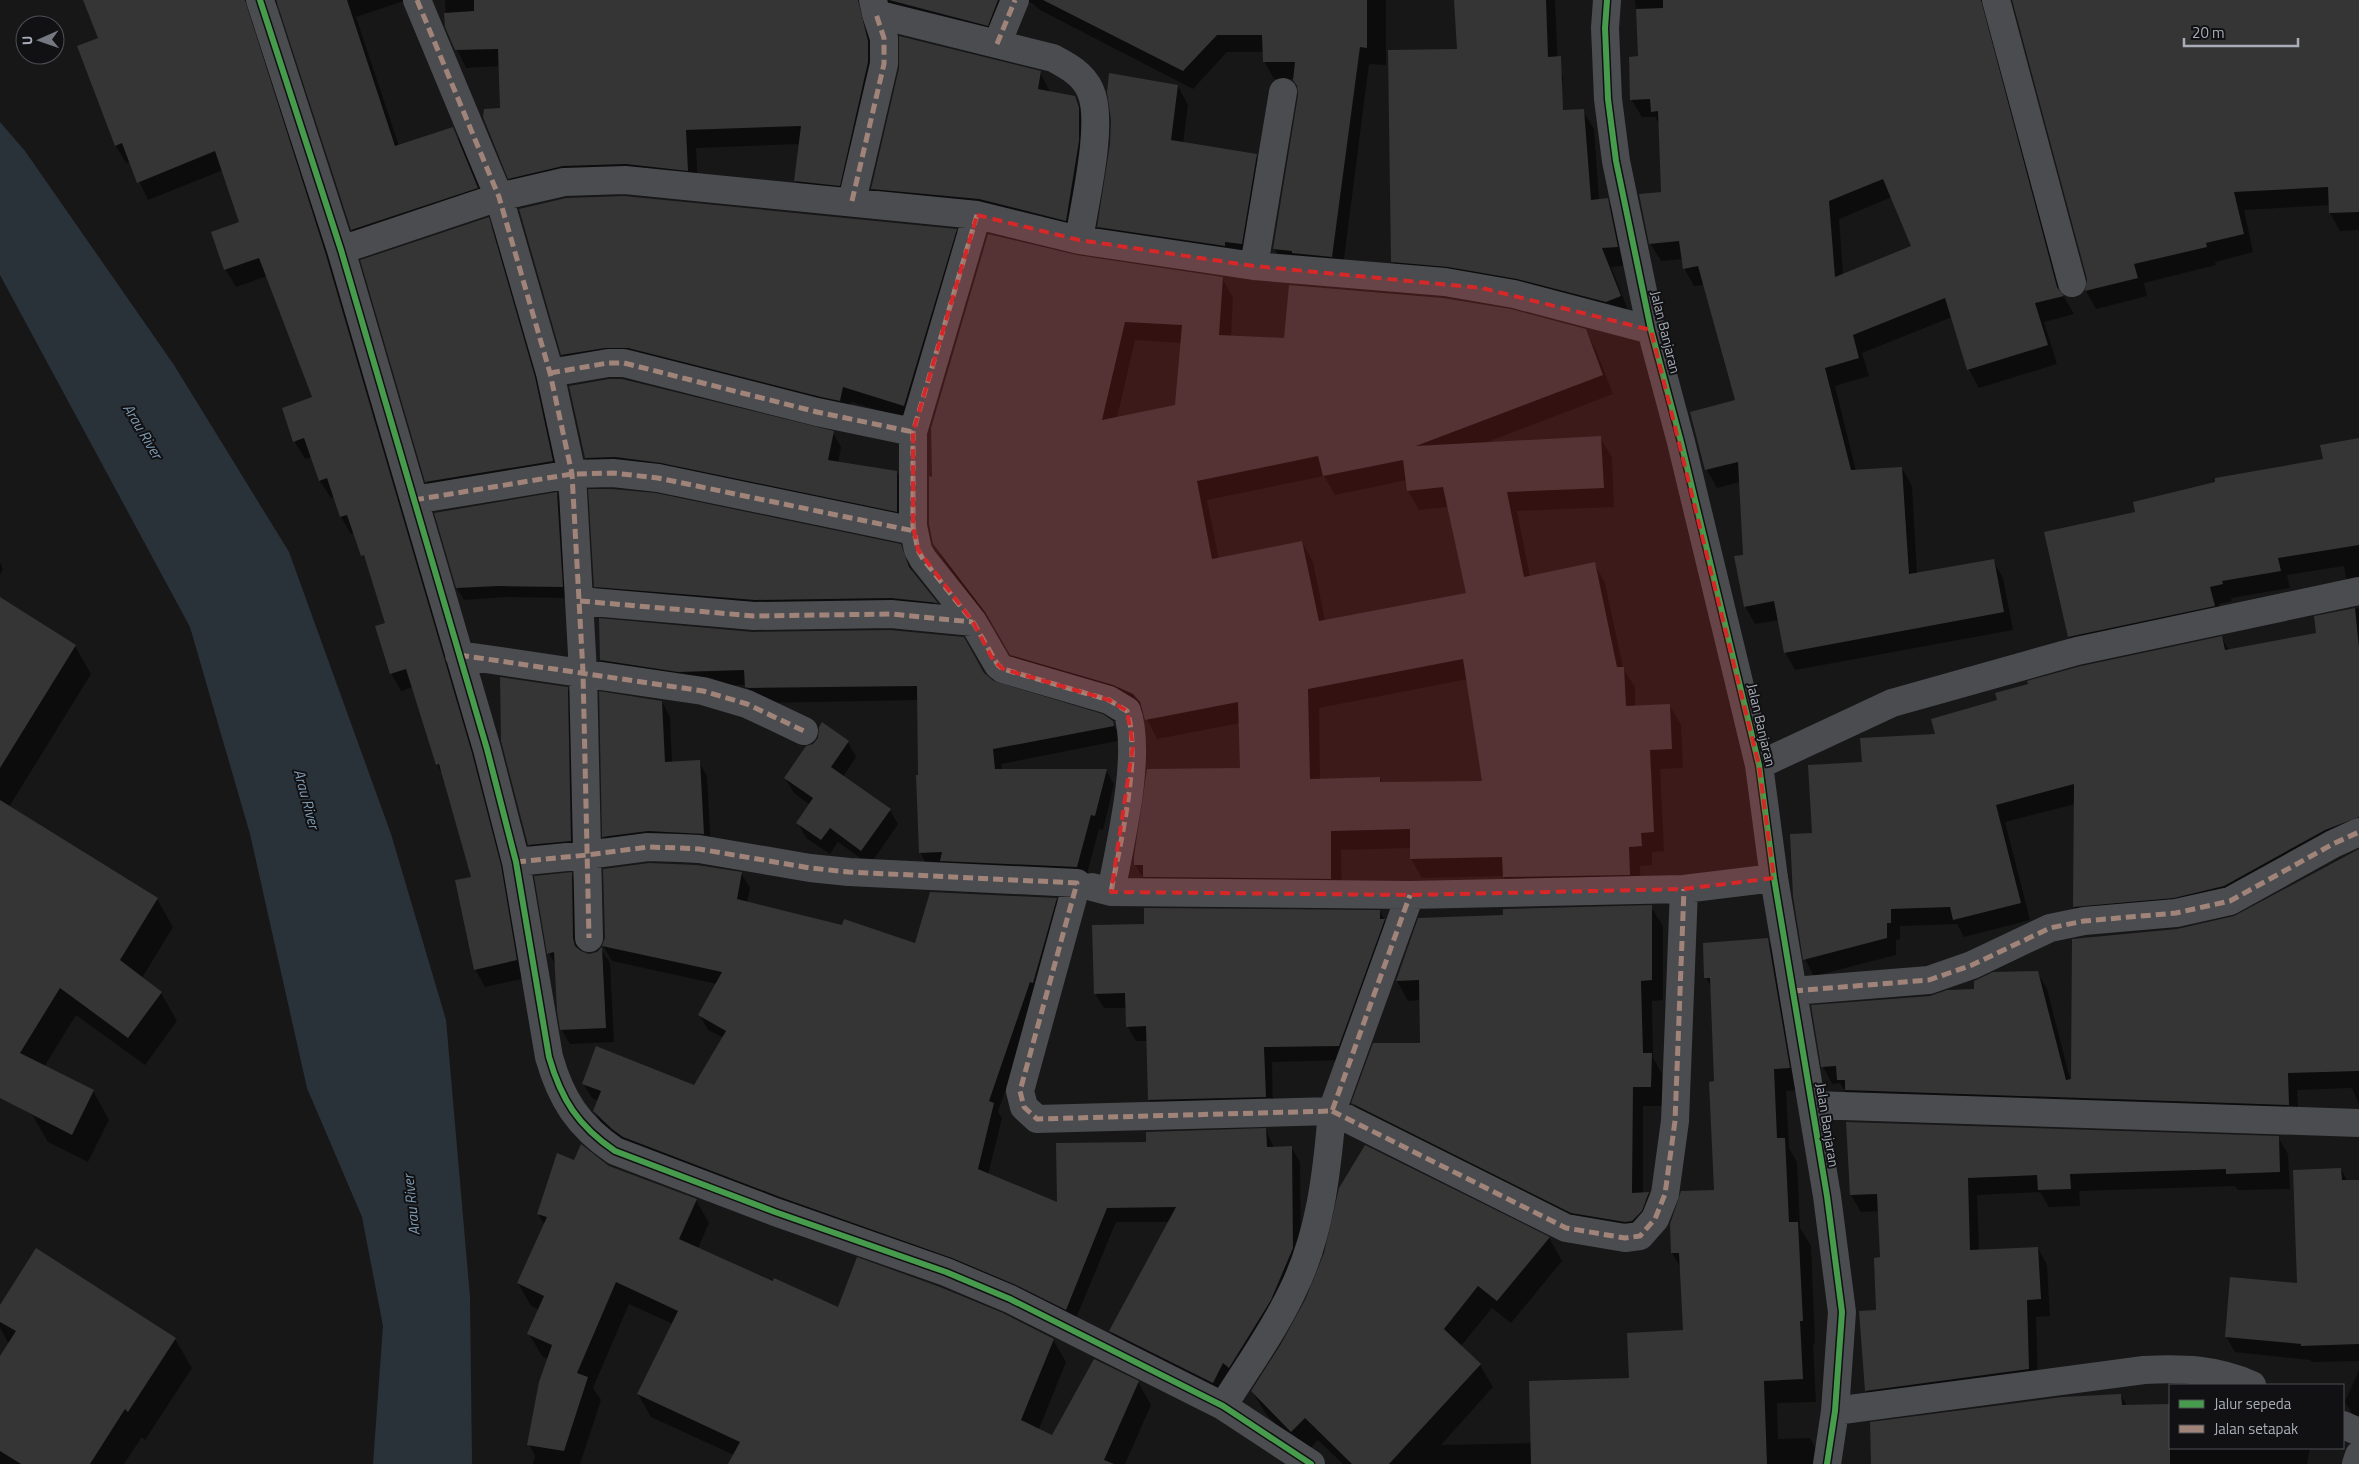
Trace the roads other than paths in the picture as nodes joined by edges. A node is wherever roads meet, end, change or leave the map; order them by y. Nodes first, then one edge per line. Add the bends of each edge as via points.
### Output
1 (260, 0) edge
2 (417, 0) edge
3 (1015, 0) edge
4 (1607, 0) edge
5 (1996, 0) edge
6 (874, 7) edge
7 (997, 44) junction
8 (1283, 92) dead end
9 (499, 197) junction
10 (852, 201) junction
11 (977, 215) junction
12 (1079, 240) junction
13 (342, 250) junction
14 (1254, 266) junction
15 (2072, 283) dead end
16 (1652, 330) junction
17 (550, 373) junction
18 (913, 432) junction
19 (572, 474) junction
20 (414, 500) junction
21 (914, 531) junction
22 (2359, 591) edge
23 (580, 601) junction
24 (973, 622) junction
25 (459, 655) junction
26 (583, 672) junction
27 (804, 731) dead end
28 (1758, 764) junction
29 (2359, 832) edge
30 (587, 856) junction
31 (516, 862) junction
32 (1774, 878) junction
33 (1077, 883) junction
34 (1684, 889) junction
35 (1111, 892) junction
36 (1410, 895) junction
37 (589, 938) dead end
38 (1793, 991) junction
39 (1812, 1105) junction
40 (1332, 1111) junction
41 (2359, 1123) edge
42 (2249, 1384) edge
43 (1223, 1406) junction
44 (1835, 1411) junction
45 (2344, 1425) edge
46 (2359, 1432) edge
47 (2359, 1456) edge
48 (1312, 1464) edge
49 (1827, 1464) edge
50 (2356, 1464) edge

1 - 13 street
2 - 9 street
3 - 7 street
4 - 16 street, Jalan Banjaran via 1608,99 1616,161
5 - 15 street
6 - 7 street
6 - 10 street via 884,38 884,64
7 - 12 street via 1052,58 1082,78 1091,91 1096,129
8 - 14 street
9 - 10 street via 564,182 625,180
9 - 13 street
9 - 17 street
10 - 11 street
11 - 12 street
11 - 18 street
12 - 14 street
13 - 20 street
14 - 16 street via 1473,286
16 - 28 street, Jalan Banjaran
17 - 18 street via 624,363 817,412
17 - 19 street
18 - 21 street
19 - 20 street
19 - 21 street via 658,478
19 - 23 street
20 - 25 street
21 - 24 street via 923,559
22 - 28 street via 2077,651 1892,703
23 - 24 street via 754,616 891,614
23 - 26 street
24 - 35 street via 993,660 1003,669 1109,700 1127,711 1133,745
25 - 26 street
25 - 31 street
26 - 27 street via 704,690 747,704
26 - 30 street
28 - 32 street, Jalan Banjaran
29 - 38 street via 2222,903 2176,913 2084,921 2050,928 1972,965 1929,980
30 - 31 street
30 - 33 street via 648,847 680,848 849,872
30 - 37 street
31 - 43 street via 549,1057 557,1083 570,1107 598,1140 633,1159 946,1272 1010,1299
32 - 34 street
32 - 38 street, Jalan Banjaran
33 - 35 street
33 - 40 street via 1022,1082 1021,1100 1030,1114 1037,1119
34 - 36 street
34 - 40 street via 1675,1121 1665,1194 1656,1219 1640,1236 1625,1238 1566,1228
35 - 36 street
36 - 40 street
38 - 39 street, Jalan Banjaran
39 - 41 street
39 - 44 street, Jalan Banjaran via 1842,1312
40 - 43 street via 1328,1168 1320,1210 1302,1269 1277,1320
42 - 44 street via 2209,1371 2144,1370
43 - 48 street
44 - 49 street, Jalan Banjaran
45 - 46 street
47 - 50 street

